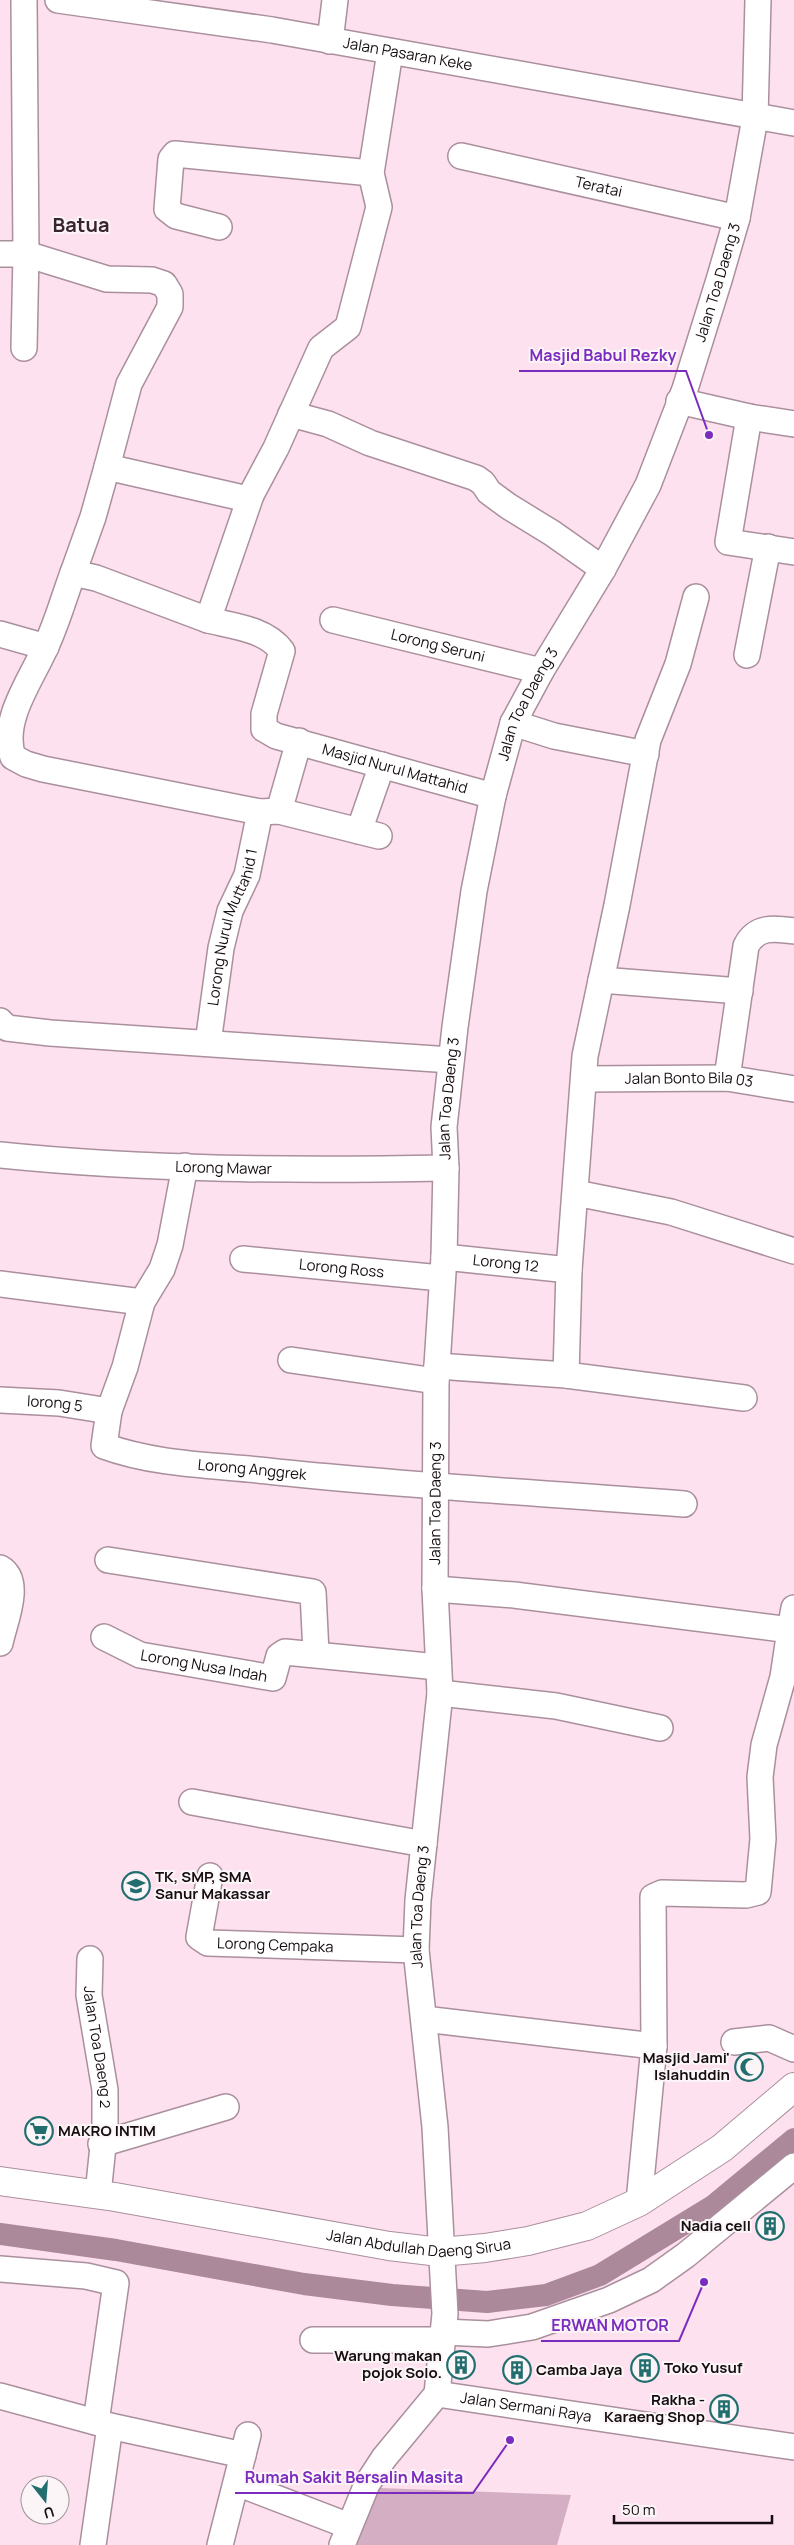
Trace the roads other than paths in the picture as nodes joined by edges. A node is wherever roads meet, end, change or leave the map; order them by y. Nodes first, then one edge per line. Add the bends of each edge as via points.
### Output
1 (24, 0) edge
2 (58, 0) edge
3 (335, 0) edge
4 (758, 0) edge
5 (330, 41) junction
6 (390, 52) junction
7 (755, 118) junction
8 (794, 123) edge
9 (461, 156) dead end
10 (371, 173) junction
11 (737, 218) junction
12 (219, 227) dead end
13 (0, 254) edge
14 (26, 254) junction
15 (24, 348) dead end
16 (679, 401) junction
17 (291, 414) junction
18 (749, 417) junction
19 (794, 424) edge
20 (107, 467) junction
21 (252, 495) junction
22 (768, 547) junction
23 (794, 552) edge
24 (603, 569) junction
25 (73, 573) junction
26 (696, 596) dead end
27 (208, 620) junction
28 (333, 620) dead end
29 (0, 634) edge
30 (46, 647) junction
31 (747, 655) dead end
32 (541, 671) junction
33 (513, 723) junction
34 (299, 741) junction
35 (646, 754) junction
36 (382, 765) junction
37 (493, 796) junction
38 (269, 812) junction
39 (794, 931) edge
40 (601, 980) junction
41 (740, 991) junction
42 (0, 1021) edge
43 (208, 1043) junction
44 (451, 1060) junction
45 (728, 1078) junction
46 (584, 1079) junction
47 (794, 1089) edge
48 (0, 1155) edge
49 (185, 1166) junction
50 (446, 1168) junction
51 (576, 1193) junction
52 (794, 1251) edge
53 (243, 1259) dead end
54 (442, 1268) junction
55 (569, 1270) junction
56 (0, 1284) edge
57 (142, 1302) junction
58 (291, 1360) dead end
59 (436, 1374) junction
60 (566, 1375) junction
61 (744, 1398) dead end
62 (0, 1400) edge
63 (109, 1411) junction
64 (436, 1485) junction
65 (684, 1504) dead end
66 (108, 1560) dead end
67 (4, 1571) edge
68 (435, 1589) junction
69 (792, 1619) edge
70 (104, 1637) dead end
71 (0, 1643) edge
72 (316, 1653) junction
73 (438, 1667) junction
74 (440, 1693) junction
75 (660, 1728) dead end
76 (192, 1802) dead end
77 (424, 1844) junction
78 (210, 1876) dead end
79 (416, 1950) junction
80 (90, 1959) dead end
81 (424, 2019) junction
82 (734, 2042) dead end
83 (654, 2046) junction
84 (794, 2049) edge
85 (794, 2087) edge
86 (226, 2107) dead end
87 (101, 2144) junction
88 (794, 2166) edge
89 (0, 2181) edge
90 (98, 2194) junction
91 (639, 2202) junction
92 (440, 2259) junction
93 (0, 2269) edge
94 (444, 2329) junction
95 (313, 2340) dead end
96 (437, 2394) junction
97 (0, 2396) edge
98 (103, 2424) junction
99 (794, 2447) edge
100 (237, 2483) junction
101 (345, 2536) edge
102 (93, 2545) edge
103 (220, 2545) edge

1 - 14 street
2 - 5 street, Jalan Pasaran Keke
3 - 5 street
4 - 7 street, Jalan Toa Daeng 3
5 - 6 street, Jalan Pasaran Keke
6 - 7 street, Jalan Pasaran Keke
6 - 10 street
7 - 8 street, Jalan Pasaran Keke
7 - 11 street, Jalan Toa Daeng 3
9 - 11 street, Teratai
10 - 12 street via 175,154 171,159 167,209 176,216
10 - 17 street via 379,207 348,326 322,348
11 - 16 street, Jalan Toa Daeng 3
13 - 14 street
14 - 15 street
14 - 20 street via 107,280 152,280 164,284 170,294 170,307 129,384
16 - 18 street
16 - 24 street, Jalan Toa Daeng 3 via 648,485
17 - 21 street
17 - 24 street via 328,424 370,443 476,478 508,506
18 - 19 street
18 - 22 street via 728,542
20 - 21 street via 226,495 243,498
20 - 25 street
21 - 27 street
22 - 23 street
22 - 31 street
24 - 32 street, Jalan Toa Daeng 3
25 - 27 street via 96,578
25 - 30 street
26 - 35 street via 678,664 648,740
27 - 34 street, Masjid Nurul Mattahid via 275,641 282,651 264,714 264,729 276,736
28 - 32 street, Lorong Seruni
29 - 30 street
30 - 38 street via 14,713 9,742 13,757 43,769
32 - 33 street, Jalan Toa Daeng 3
33 - 35 street via 554,736
33 - 37 street, Jalan Toa Daeng 3
34 - 36 street, Masjid Nurul Mattahid
34 - 38 street, Lorong Nurul Muttahid 1
35 - 40 street
36 - 37 street, Masjid Nurul Mattahid
36 - 38 street via 369,833
37 - 44 street, Jalan Toa Daeng 3 via 474,890
38 - 43 street, Lorong Nurul Muttahid 1 via 247,875 230,911 221,948
39 - 41 street via 760,931 750,938
40 - 41 street
40 - 46 street via 585,1056
41 - 45 street
42 - 43 street via 7,1028 50,1033
43 - 44 street
44 - 50 street, Jalan Toa Daeng 3 via 444,1127
45 - 46 street, Jalan Bonto Bila 03
45 - 47 street, Jalan Bonto Bila 03
46 - 51 street
48 - 49 street, Lorong Mawar
49 - 50 street, Lorong Mawar via 346,1170
49 - 57 street via 170,1245 162,1269
50 - 54 street, Jalan Toa Daeng 3
51 - 52 street via 671,1212
51 - 55 street
53 - 54 street, Lorong Ross
54 - 55 street, Lorong 12
54 - 59 street, Jalan Toa Daeng 3
55 - 60 street
56 - 57 street
57 - 63 street via 125,1367
58 - 59 street
59 - 60 street
59 - 64 street, Jalan Toa Daeng 3
60 - 61 street
62 - 63 street, lorong 5 via 58,1403
63 - 64 street, Lorong Anggrek via 104,1446 127,1454 301,1475
64 - 65 street
64 - 68 street, Jalan Toa Daeng 3
66 - 72 street via 312,1592
67 - 71 street via 10,1599
68 - 69 street via 666,1613 784,1631
68 - 73 street, Jalan Toa Daeng 3
69 - 83 street via 783,1677 764,1745 760,1777 763,1839 758,1892 746,1895 655,1895 652,1948
70 - 72 street, Lorong Nusa Indah via 140,1655 273,1678 279,1656 285,1652
72 - 73 street, Lorong Nusa Indah
73 - 74 street, Jalan Toa Daeng 3
74 - 75 street via 556,1706
74 - 77 street, Jalan Toa Daeng 3
76 - 77 street
77 - 79 street, Jalan Toa Daeng 3
78 - 79 street, Lorong Cempaka via 199,1937 208,1943
79 - 81 street, Jalan Toa Daeng 3
80 - 87 street, Jalan Toa Daeng 2 via 89,1995 105,2090 105,2127
81 - 83 street
81 - 92 street, Jalan Toa Daeng 3 via 435,2127
82 - 84 street via 770,2038
83 - 91 street
85 - 91 main road, Jalan Abdullah Daeng Sirua via 722,2148
86 - 87 street
87 - 90 street, Jalan Toa Daeng 2
88 - 94 street via 679,2260 651,2280 609,2300 532,2327 488,2334
89 - 90 main road, Jalan Abdullah Daeng Sirua
90 - 92 main road, Jalan Abdullah Daeng Sirua via 389,2246
91 - 92 main road, Jalan Abdullah Daeng Sirua via 587,2226
92 - 94 street, Jalan Toa Daeng 3
93 - 98 street via 86,2276 116,2282
94 - 95 street
94 - 96 street, Jalan Toa Daeng 3
96 - 99 street, Jalan Sermani Raya
96 - 101 street via 384,2458 367,2484
97 - 98 street
98 - 100 street via 245,2445
98 - 102 street
100 - 101 street
100 - 103 street

